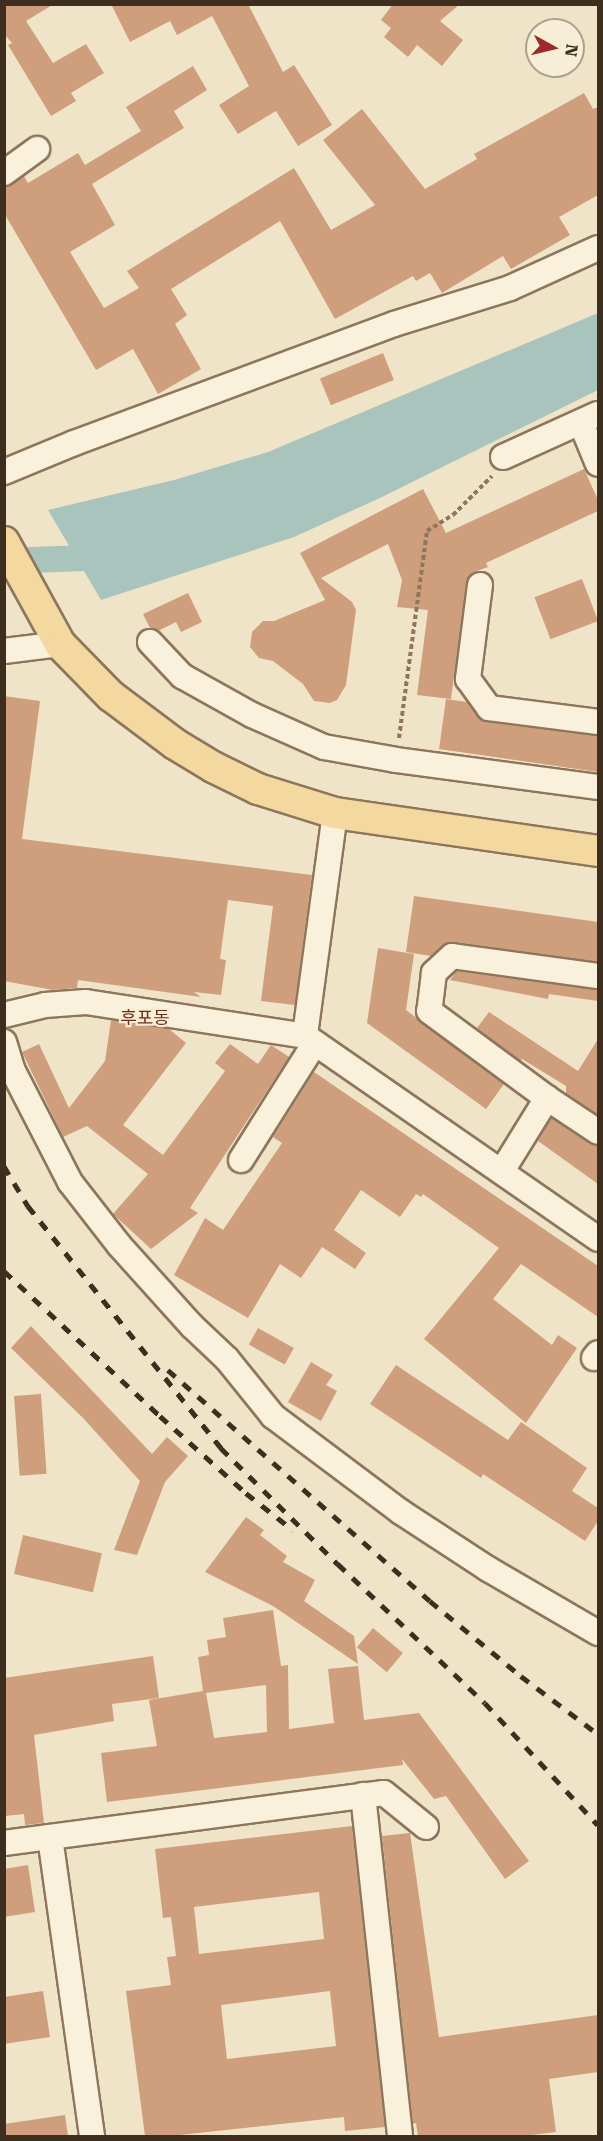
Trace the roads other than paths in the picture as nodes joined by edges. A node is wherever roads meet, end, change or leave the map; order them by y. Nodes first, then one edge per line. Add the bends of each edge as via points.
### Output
1 (37, 149) dead end
2 (4, 173) edge
3 (598, 248) edge
4 (590, 418) edge
5 (503, 457) road end
6 (598, 464) edge
7 (4, 472) edge
8 (4, 542) edge
9 (480, 585) dead end
10 (150, 642) dead end
11 (60, 644) junction
12 (4, 651) edge
13 (598, 722) edge
14 (598, 787) edge
15 (335, 813) junction
16 (598, 851) edge
17 (598, 976) edge
18 (7, 1019) edge
19 (310, 1040) junction
20 (4, 1042) edge
21 (547, 1098) junction
22 (598, 1132) edge
23 (241, 1160) dead end
24 (502, 1171) junction
25 (598, 1239) edge
26 (598, 1633) edge
27 (363, 1795) junction
28 (426, 1827) dead end
29 (50, 1837) junction
30 (4, 1843) edge
31 (92, 2136) edge
32 (400, 2136) edge

1 - 2 street
3 - 7 street via 510,288 394,324 74,442
4 - 5 street
4 - 6 street
8 - 11 main road
9 - 13 street via 468,679 489,708
10 - 14 street via 182,676 252,715 324,747
11 - 12 street
11 - 15 main road via 111,696 175,744 258,789
15 - 16 main road
15 - 19 street
17 - 21 street via 452,956 434,973 429,1011
18 - 19 street via 45,1005 86,1002
19 - 23 street
19 - 24 street
20 - 26 street via 12,1069 70,1182 119,1245 227,1359 273,1416 401,1512 488,1569
21 - 22 street
21 - 24 street
24 - 25 street
27 - 28 street via 384,1793
27 - 29 street
27 - 32 street
29 - 30 street
29 - 31 street

